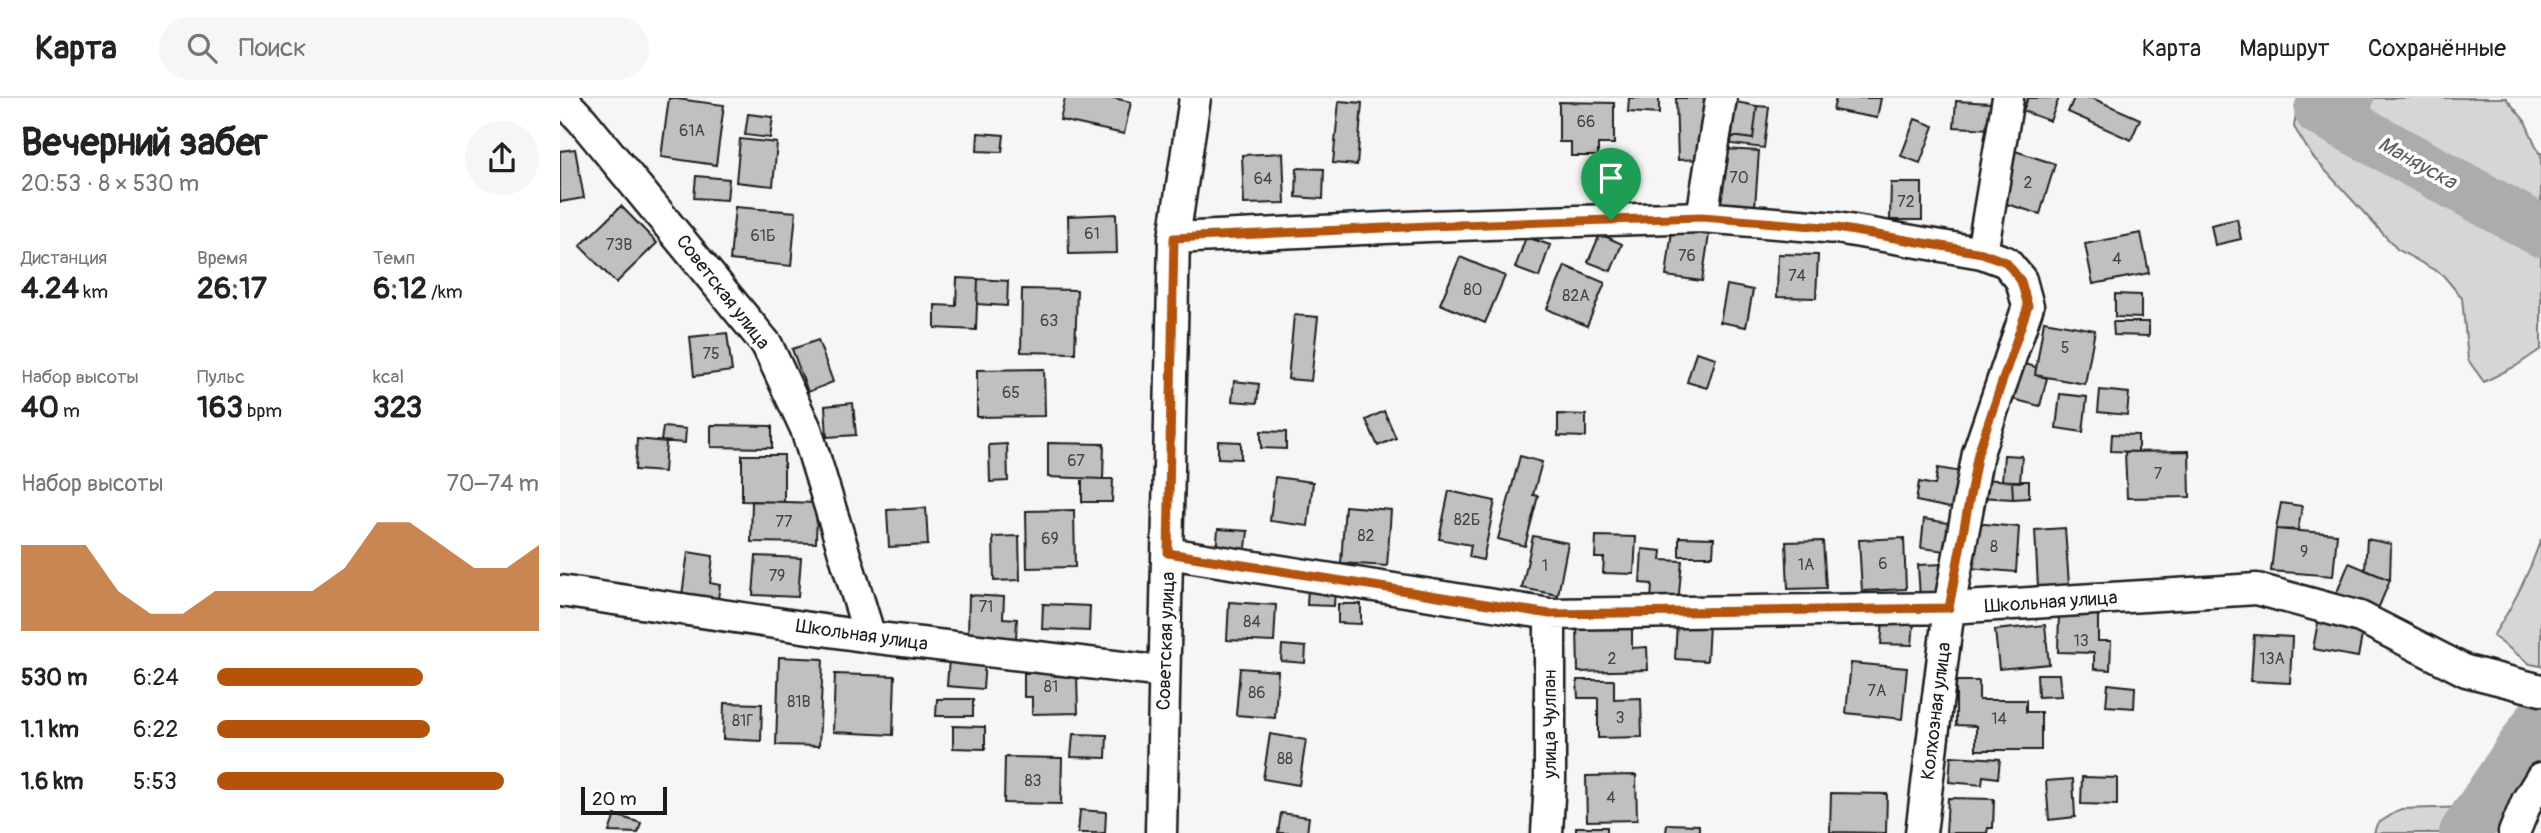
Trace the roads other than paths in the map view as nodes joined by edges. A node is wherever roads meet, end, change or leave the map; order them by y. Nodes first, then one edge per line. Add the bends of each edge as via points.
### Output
1 (561, 98) edge
2 (1195, 98) edge
3 (1721, 98) edge
4 (2008, 98) edge
5 (1702, 217) junction
6 (1174, 238) junction
7 (1982, 253) junction
8 (1168, 553) junction
9 (560, 591) edge
10 (1949, 608) junction
11 (1550, 614) junction
12 (870, 637) junction
13 (1164, 672) junction
14 (2541, 690) edge
15 (2541, 778) edge
16 (1161, 833) edge
17 (1547, 833) edge
18 (1921, 833) edge
19 (2514, 833) edge

1 - 12 street, Советская улица via 767,345 806,429
2 - 6 street, Советская улица
3 - 5 street
4 - 7 street
5 - 6 street
5 - 7 street via 1837,228
6 - 8 street, Советская улица
7 - 10 street, Колхозная улица via 2006,262 2021,281 2028,306 1978,453
8 - 11 street, Школьная улица
8 - 13 street, Советская улица
9 - 12 street, Школьная улица
10 - 11 street, Школьная улица
10 - 14 street, Школьная улица via 2257,589 2360,617 2466,671
10 - 18 street, Колхозная улица
11 - 17 street, улица Чулпан
12 - 13 street, Школьная улица
13 - 16 street, Советская улица
15 - 19 street

